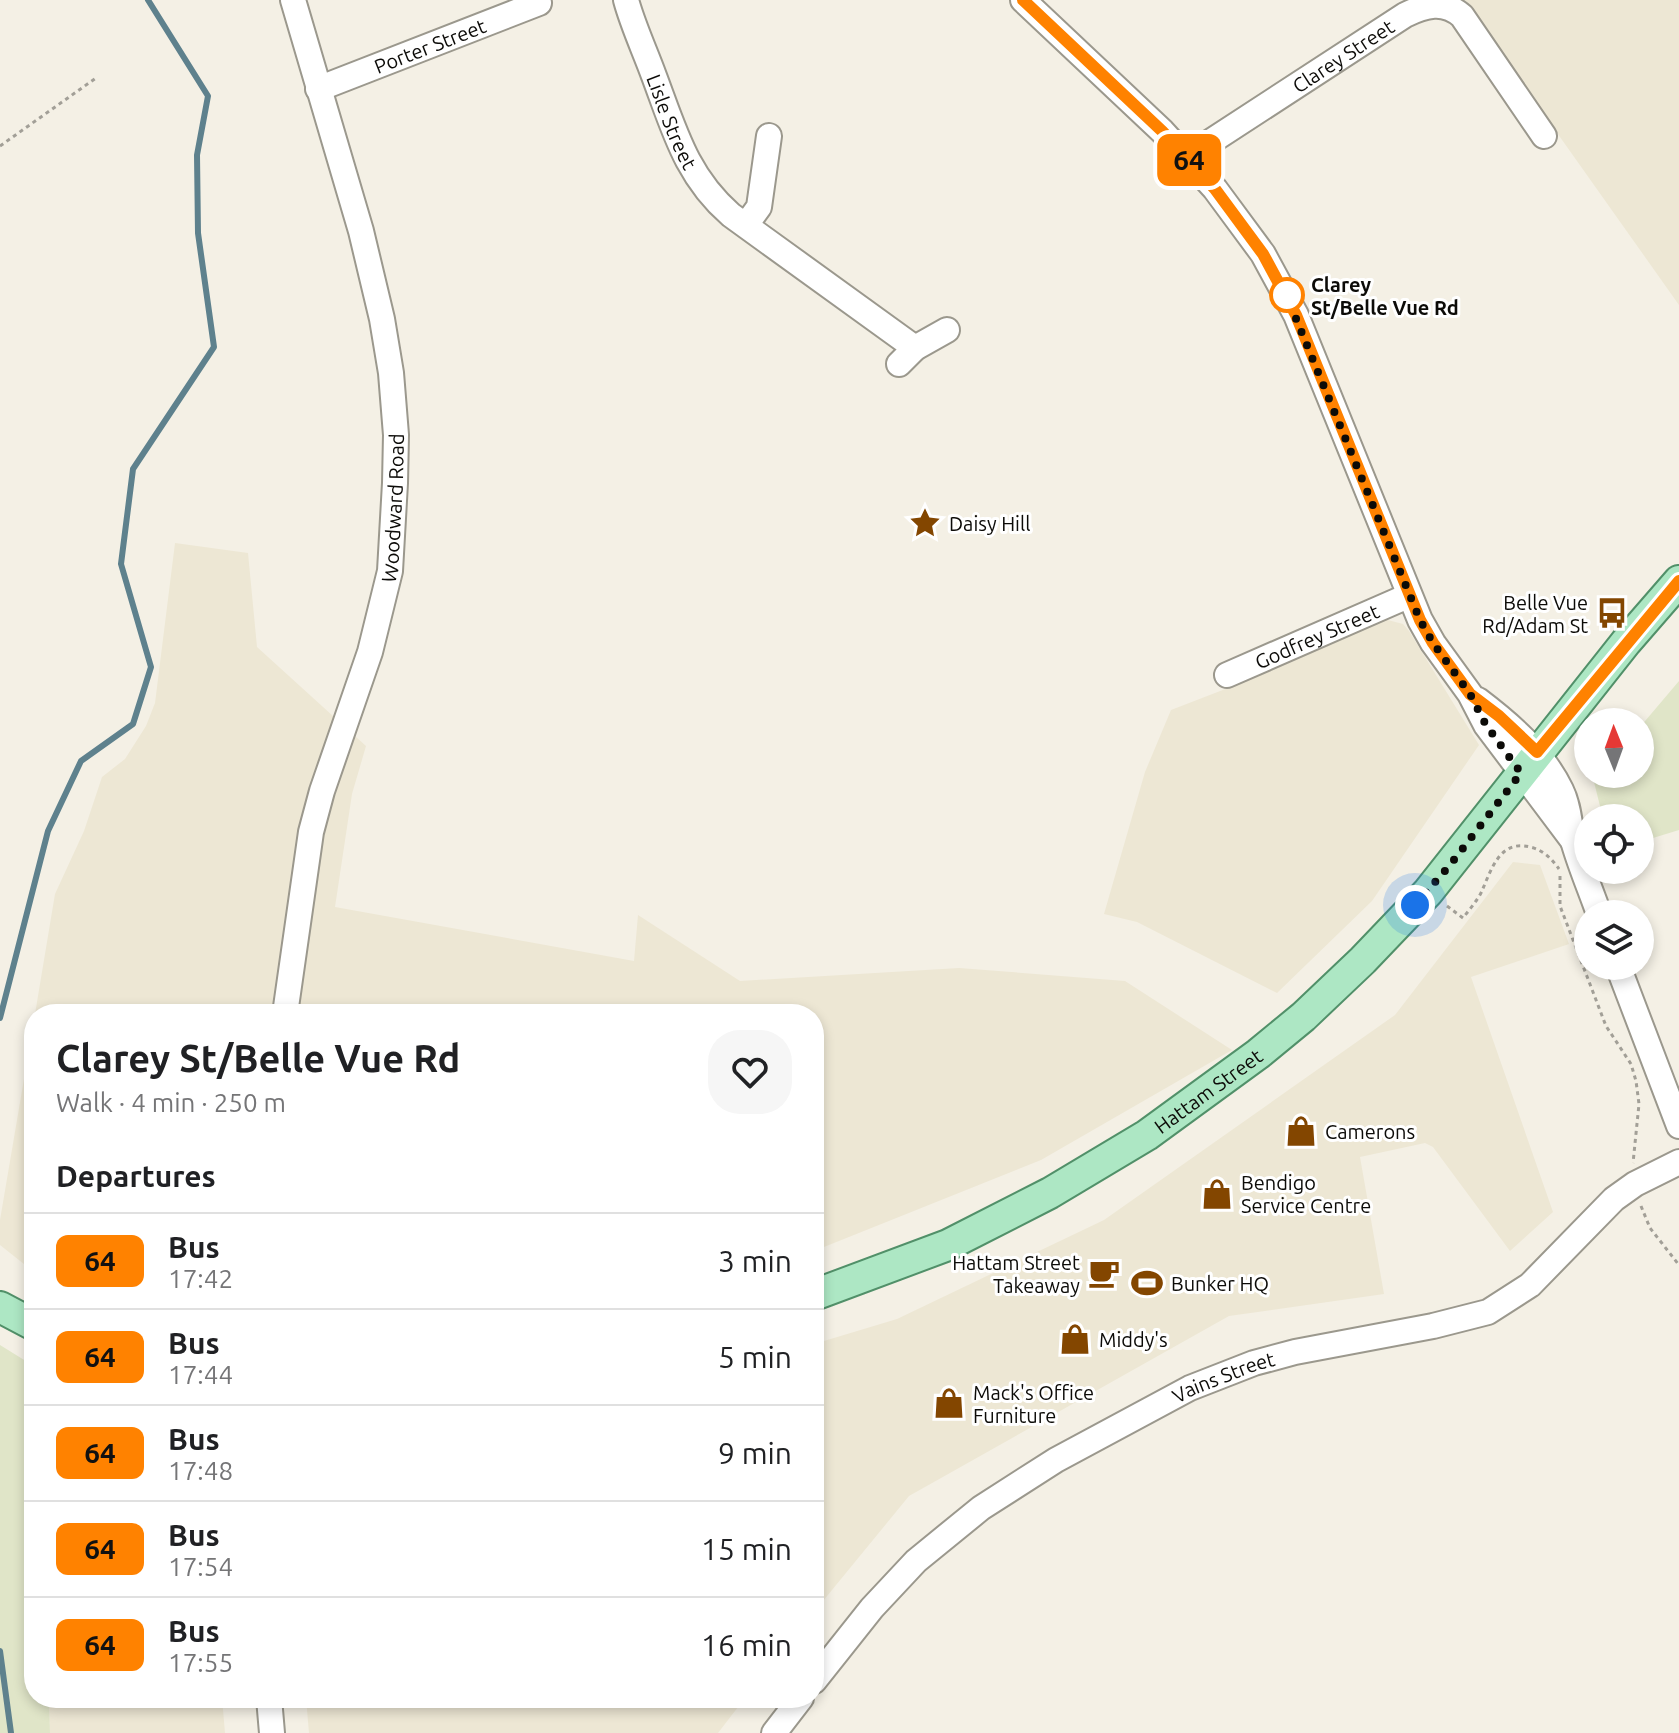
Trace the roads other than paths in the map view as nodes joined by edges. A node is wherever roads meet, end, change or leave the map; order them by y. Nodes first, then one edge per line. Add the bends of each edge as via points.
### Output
1 (293, 0) edge
2 (626, 0) edge
3 (1023, 0) edge
4 (539, 3) dead end
5 (318, 89) junction
6 (770, 133) dead end
7 (1544, 136) dead end
8 (1187, 157) junction
9 (746, 225) junction
10 (947, 330) dead end
11 (1679, 581) edge
12 (1408, 596) junction
13 (1227, 675) dead end
14 (1529, 763) junction
15 (1594, 900) edge
16 (1623, 980) edge
17 (286, 1004) edge
18 (1679, 1126) edge
19 (1679, 1162) edge
20 (824, 1291) edge
21 (0, 1307) edge
22 (24, 1320) edge
23 (824, 1668) edge
24 (270, 1708) edge
25 (793, 1708) edge
26 (272, 1733) edge
27 (774, 1733) edge

1 - 5 street, Woodward Road
2 - 9 street, Lisle Street via 689,165 714,200
3 - 8 street
4 - 5 street, Porter Street
5 - 17 street, Woodward Road via 382,319 396,435 395,483 390,571 370,652 311,832
6 - 9 street via 759,207
7 - 8 street, Clarey Street via 1462,16 1432,5 1405,15
8 - 12 street via 1240,222 1283,287
9 - 10 street, Lisle Street via 907,356
11 - 14 main road, Hattam Street
12 - 13 street, Godfrey Street
12 - 14 street via 1433,643 1470,694 1499,716
14 - 15 street via 1562,792
14 - 20 main road, Hattam Street via 1428,892 1303,1017 1225,1080 1050,1193 948,1245
16 - 18 street
19 - 23 street, Vains Street via 1635,1184 1587,1224 1530,1285 1488,1312 1295,1352 1221,1374 1056,1460 981,1508 916,1561
21 - 22 main road
24 - 26 street
25 - 27 street

